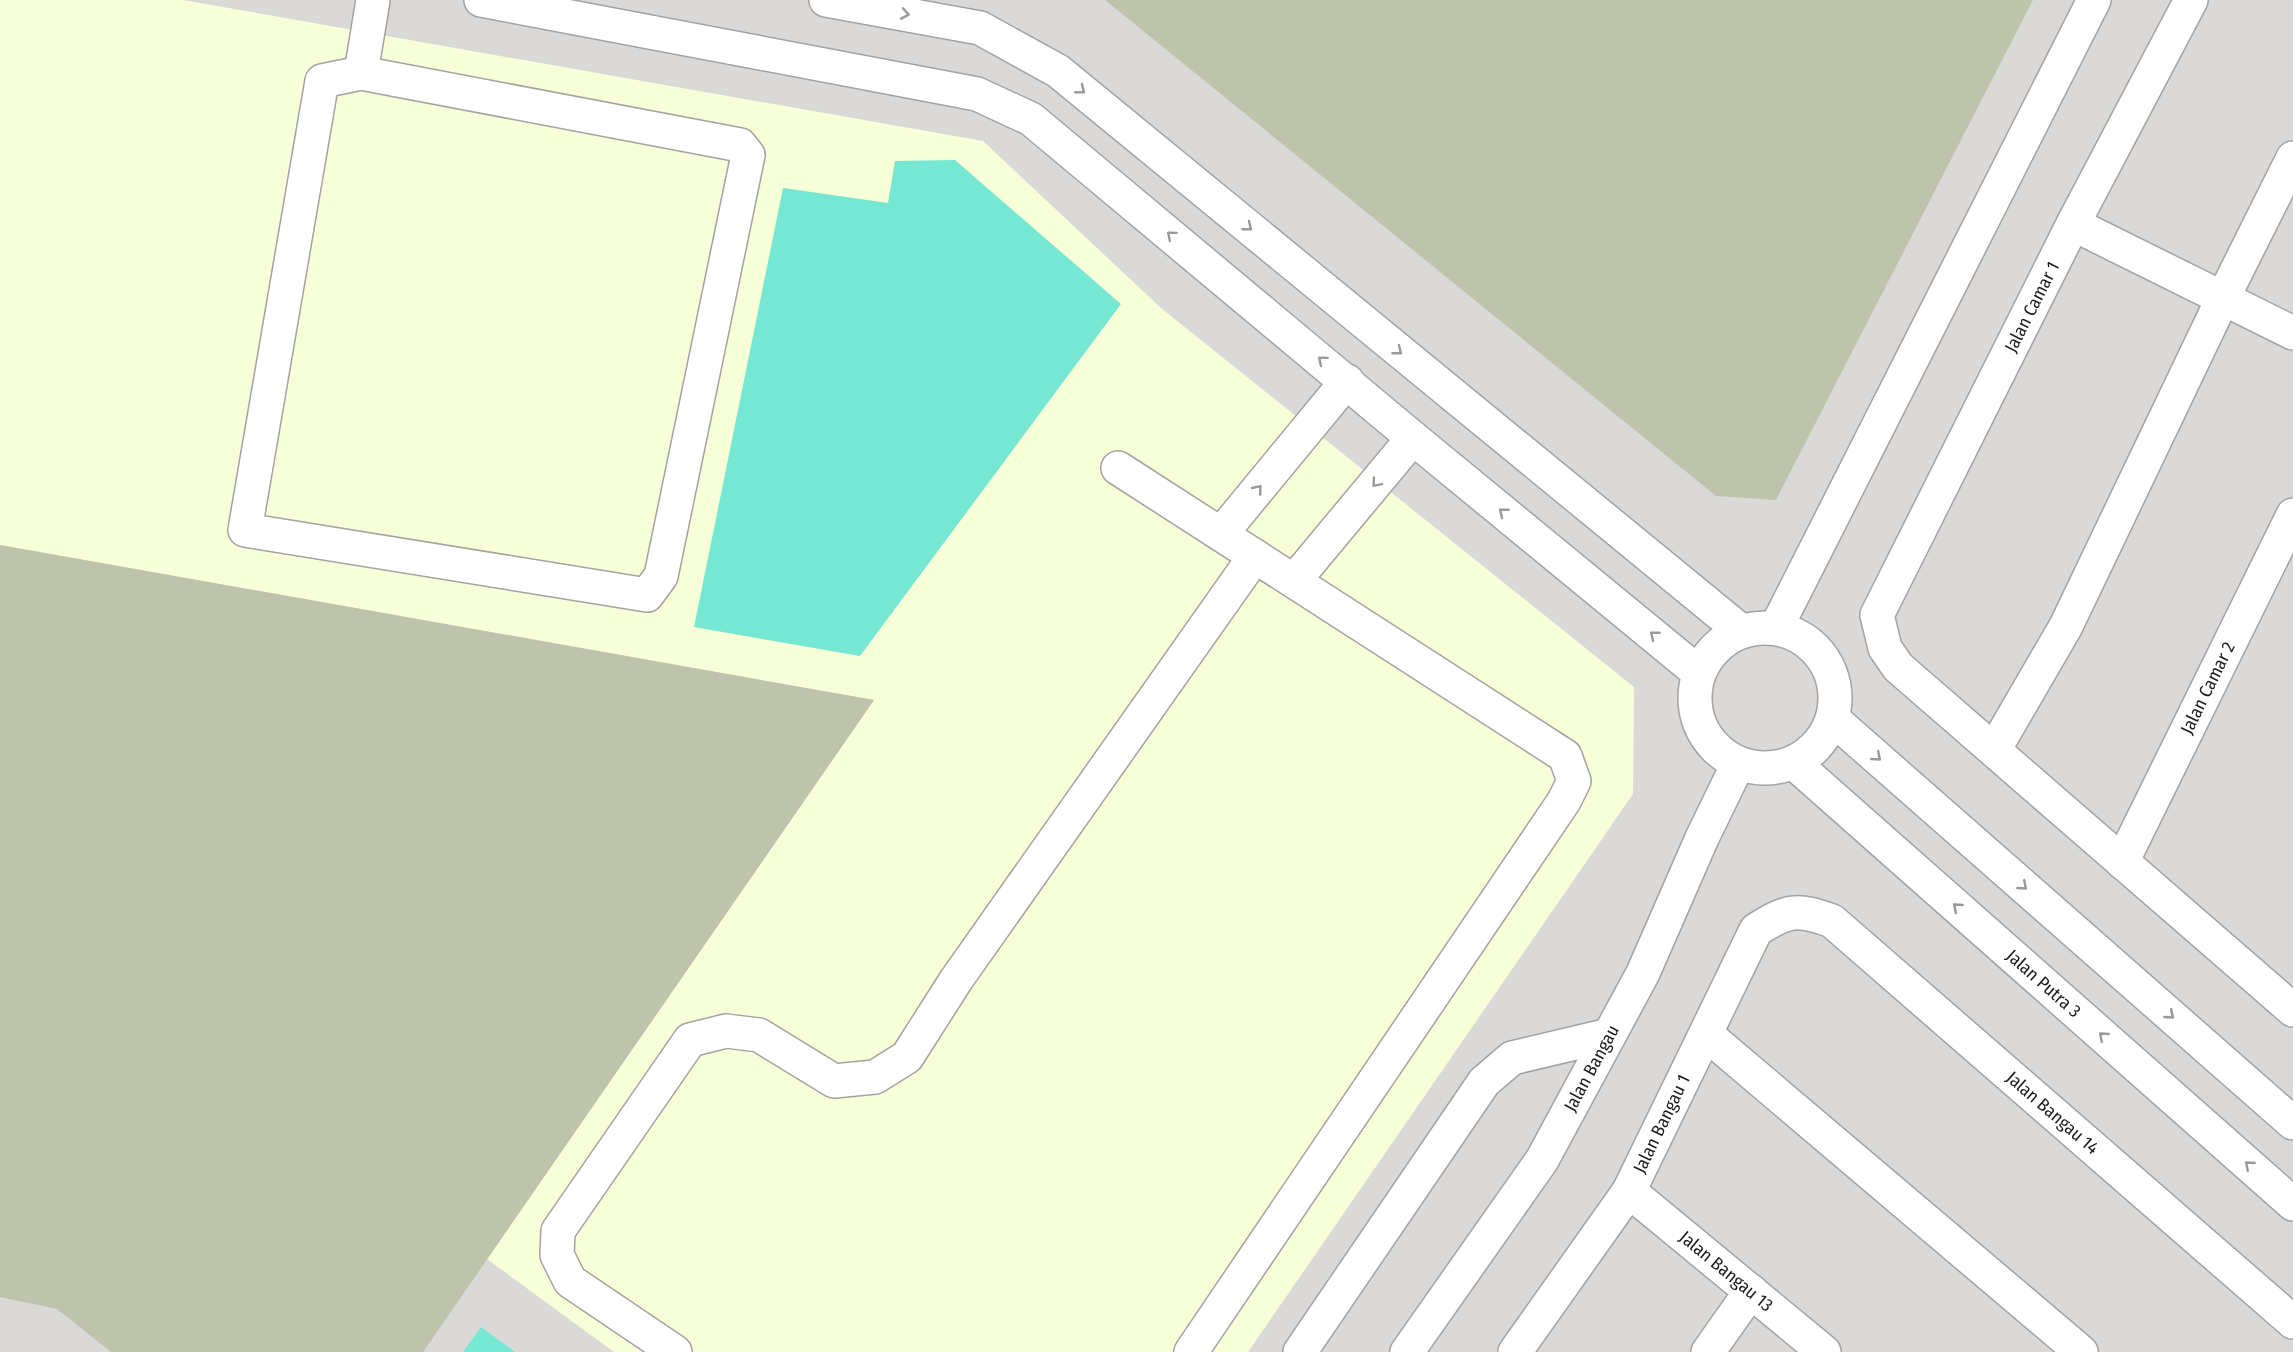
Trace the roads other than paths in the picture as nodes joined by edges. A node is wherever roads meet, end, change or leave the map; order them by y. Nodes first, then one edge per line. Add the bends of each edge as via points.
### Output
1 (373, 0) edge
2 (481, 0) edge
3 (826, 0) edge
4 (2094, 0) edge
5 (2191, 0) edge
6 (361, 73) junction
7 (2293, 158) edge
8 (2073, 224) junction
9 (2223, 298) junction
10 (2293, 333) edge
11 (1347, 381) junction
12 (1413, 438) junction
13 (1118, 468) dead end
14 (2293, 515) edge
15 (1221, 534) junction
16 (1255, 556) junction
17 (1294, 581) junction
18 (1776, 628) junction
19 (1741, 631) junction
20 (1699, 673) junction
21 (1833, 719) junction
22 (1994, 750) junction
23 (1794, 763) junction
24 (1738, 764) junction
25 (2122, 862) junction
26 (1807, 912) joint
27 (2293, 1010) edge
28 (1706, 1034) junction
29 (1610, 1035) junction
30 (2293, 1123) edge
31 (1629, 1191) junction
32 (2293, 1204) edge
33 (1750, 1291) junction
34 (2293, 1322) edge
35 (675, 1352) edge
36 (1191, 1352) edge
37 (1300, 1352) edge
38 (1407, 1352) edge
39 (1515, 1352) edge
40 (1708, 1352) edge
41 (1824, 1352) edge
42 (2082, 1352) edge

1 - 6 street
11 -> 2 street via 1031,119 977,94
3 -> 19 street via 980,28 1058,72
4 - 18 street
5 - 8 street, Jalan Camar 1
6 - 6 street via 322,81 245,530 647,595 661,576 748,155 740,145
7 - 9 street
8 - 9 street
8 - 22 street, Jalan Camar 1 via 1877,615 1885,648 1898,667
9 - 10 street
9 - 22 street via 2066,626
11 - 12 street
15 -> 11 street
12 -> 17 street
20 -> 12 street
13 - 15 street
14 - 25 street, Jalan Camar 2
15 - 16 street
16 - 17 street
16 - 35 street via 956,980 907,1056 875,1077 834,1080 759,1035 726,1031 690,1040 558,1231 557,1255 570,1281
17 - 36 street via 1565,756 1574,781
18 - 19 street
18 - 21 street via 1799,635 1818,651 1831,672 1836,695
19 - 20 street via 1709,655
20 - 24 street via 1695,694 1697,716 1705,736
21 - 23 street via 1811,753
21 -> 30 street
22 - 25 street
23 - 24 street via 1756,769
32 -> 23 street, Jalan Putra 3
24 - 29 street, Jalan Bangau via 1643,973
25 - 27 street
26 - 28 street, Jalan Bangau 1 via 1779,916 1756,930
26 - 34 street, Jalan Bangau 14 via 1832,921
28 - 31 street, Jalan Bangau 1
28 - 42 street
29 - 37 street via 1512,1058 1484,1082
29 - 38 street, Jalan Bangau via 1542,1160
31 - 33 street, Jalan Bangau 13
31 - 39 street, Jalan Bangau 1
33 - 40 street
33 - 41 street, Jalan Bangau 13

